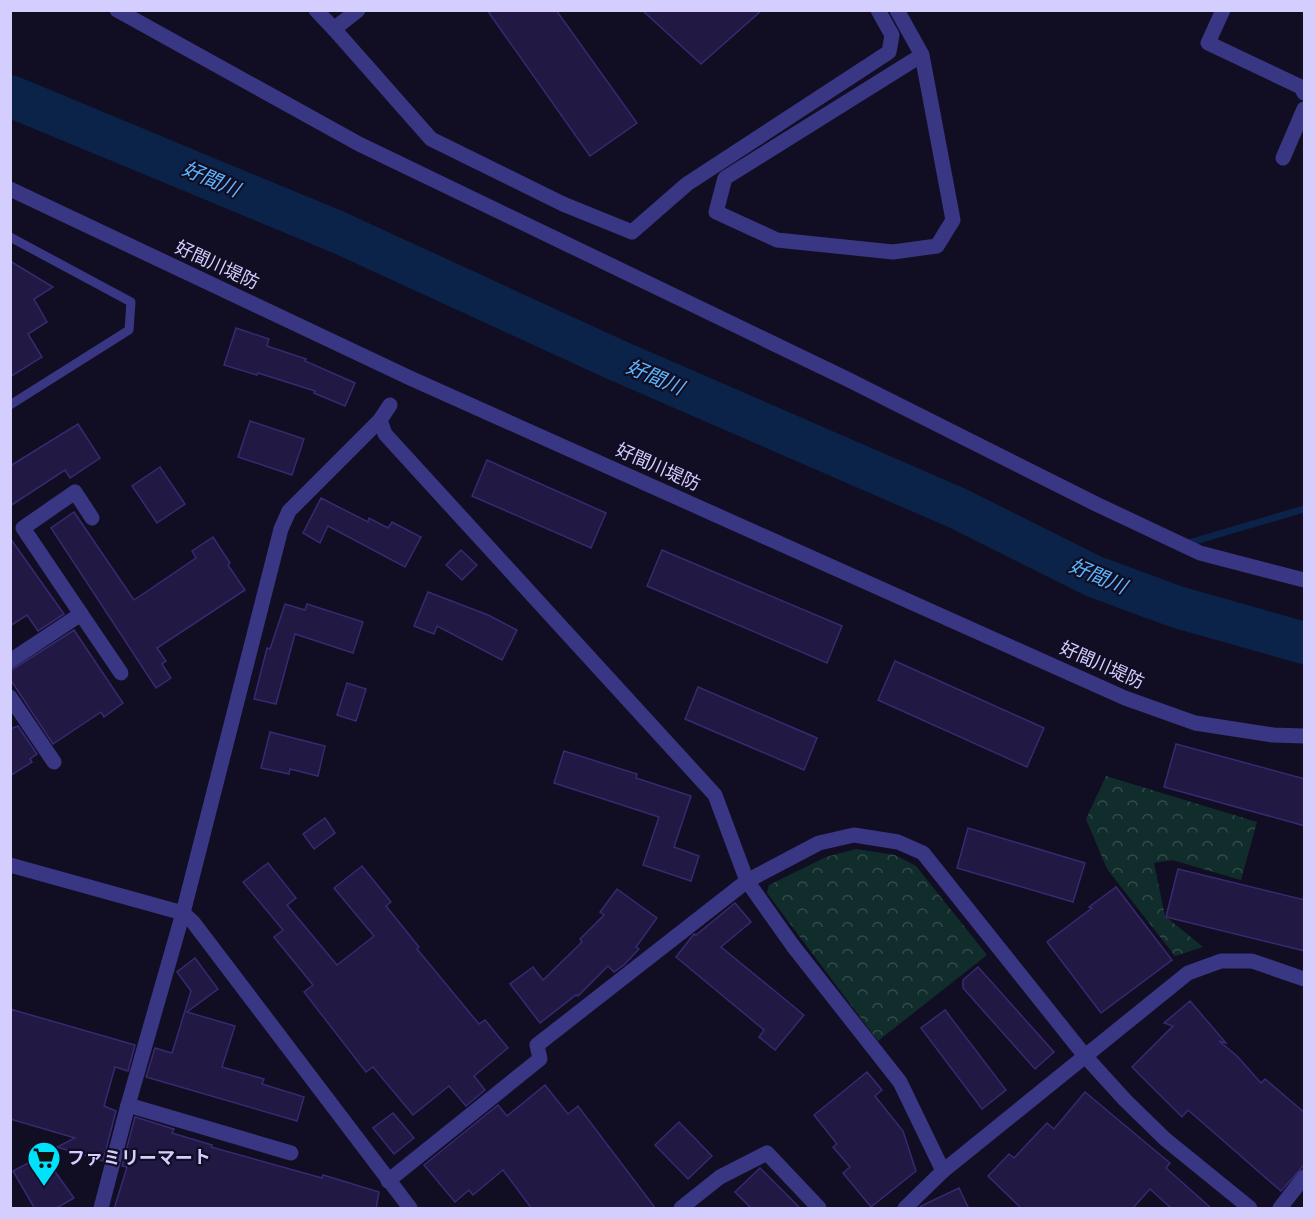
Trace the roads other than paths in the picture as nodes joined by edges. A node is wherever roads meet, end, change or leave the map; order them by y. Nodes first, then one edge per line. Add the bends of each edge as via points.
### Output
1 (117, 10) edge
2 (316, 10) edge
3 (358, 10) edge
4 (878, 10) edge
5 (897, 10) edge
6 (1223, 10) edge
7 (334, 29) junction
8 (922, 55) junction
9 (1305, 93) edge
10 (1305, 109) edge
11 (1283, 158) dead end
12 (10, 189) edge
13 (10, 237) edge
14 (10, 405) edge
15 (390, 405) dead end
16 (380, 420) junction
17 (93, 518) dead end
18 (1305, 580) edge
19 (81, 614) junction
20 (10, 661) edge
21 (121, 674) dead end
22 (10, 697) edge
23 (1305, 736) edge
24 (54, 762) dead end
25 (10, 865) edge
26 (747, 881) junction
27 (183, 913) junction
28 (1305, 979) edge
29 (1085, 1056) junction
30 (128, 1105) junction
31 (291, 1153) dead end
32 (943, 1172) junction
33 (1305, 1177) edge
34 (388, 1180) junction
35 (101, 1209) edge
36 (410, 1209) edge
37 (681, 1209) edge
38 (819, 1209) edge
39 (905, 1209) edge
40 (1250, 1209) edge
41 (1280, 1209) edge

1 - 18 street via 359,144 847,379 1096,504 1200,553
2 - 7 street
3 - 7 street
4 - 7 street via 892,35 889,52 687,184 632,232 563,204 431,139
5 - 8 street
6 - 9 street via 1208,43 1301,87
8 - 8 street via 725,178 716,212 777,240 893,252 937,246 953,220
10 - 11 street
12 - 23 street, 好間川堤防 via 410,378 1125,698 1195,723
13 - 14 lane via 131,303 129,330
15 - 16 street
16 - 26 street via 385,434 715,795
16 - 27 street via 289,511 281,529
17 - 19 street via 75,492 23,528
19 - 20 street
19 - 21 street
22 - 24 street
25 - 27 street
26 - 29 street via 819,843 854,835 898,842 923,854
26 - 32 street via 900,1082
26 - 34 street via 537,1044 540,1059
27 - 30 street
27 - 34 street
28 - 29 street via 1252,962 1221,962 1188,973
29 - 32 street
29 - 40 street via 1165,1139
30 - 31 street
30 - 35 street
32 - 39 street
33 - 41 street
34 - 36 street
37 - 38 street via 720,1176 766,1153

